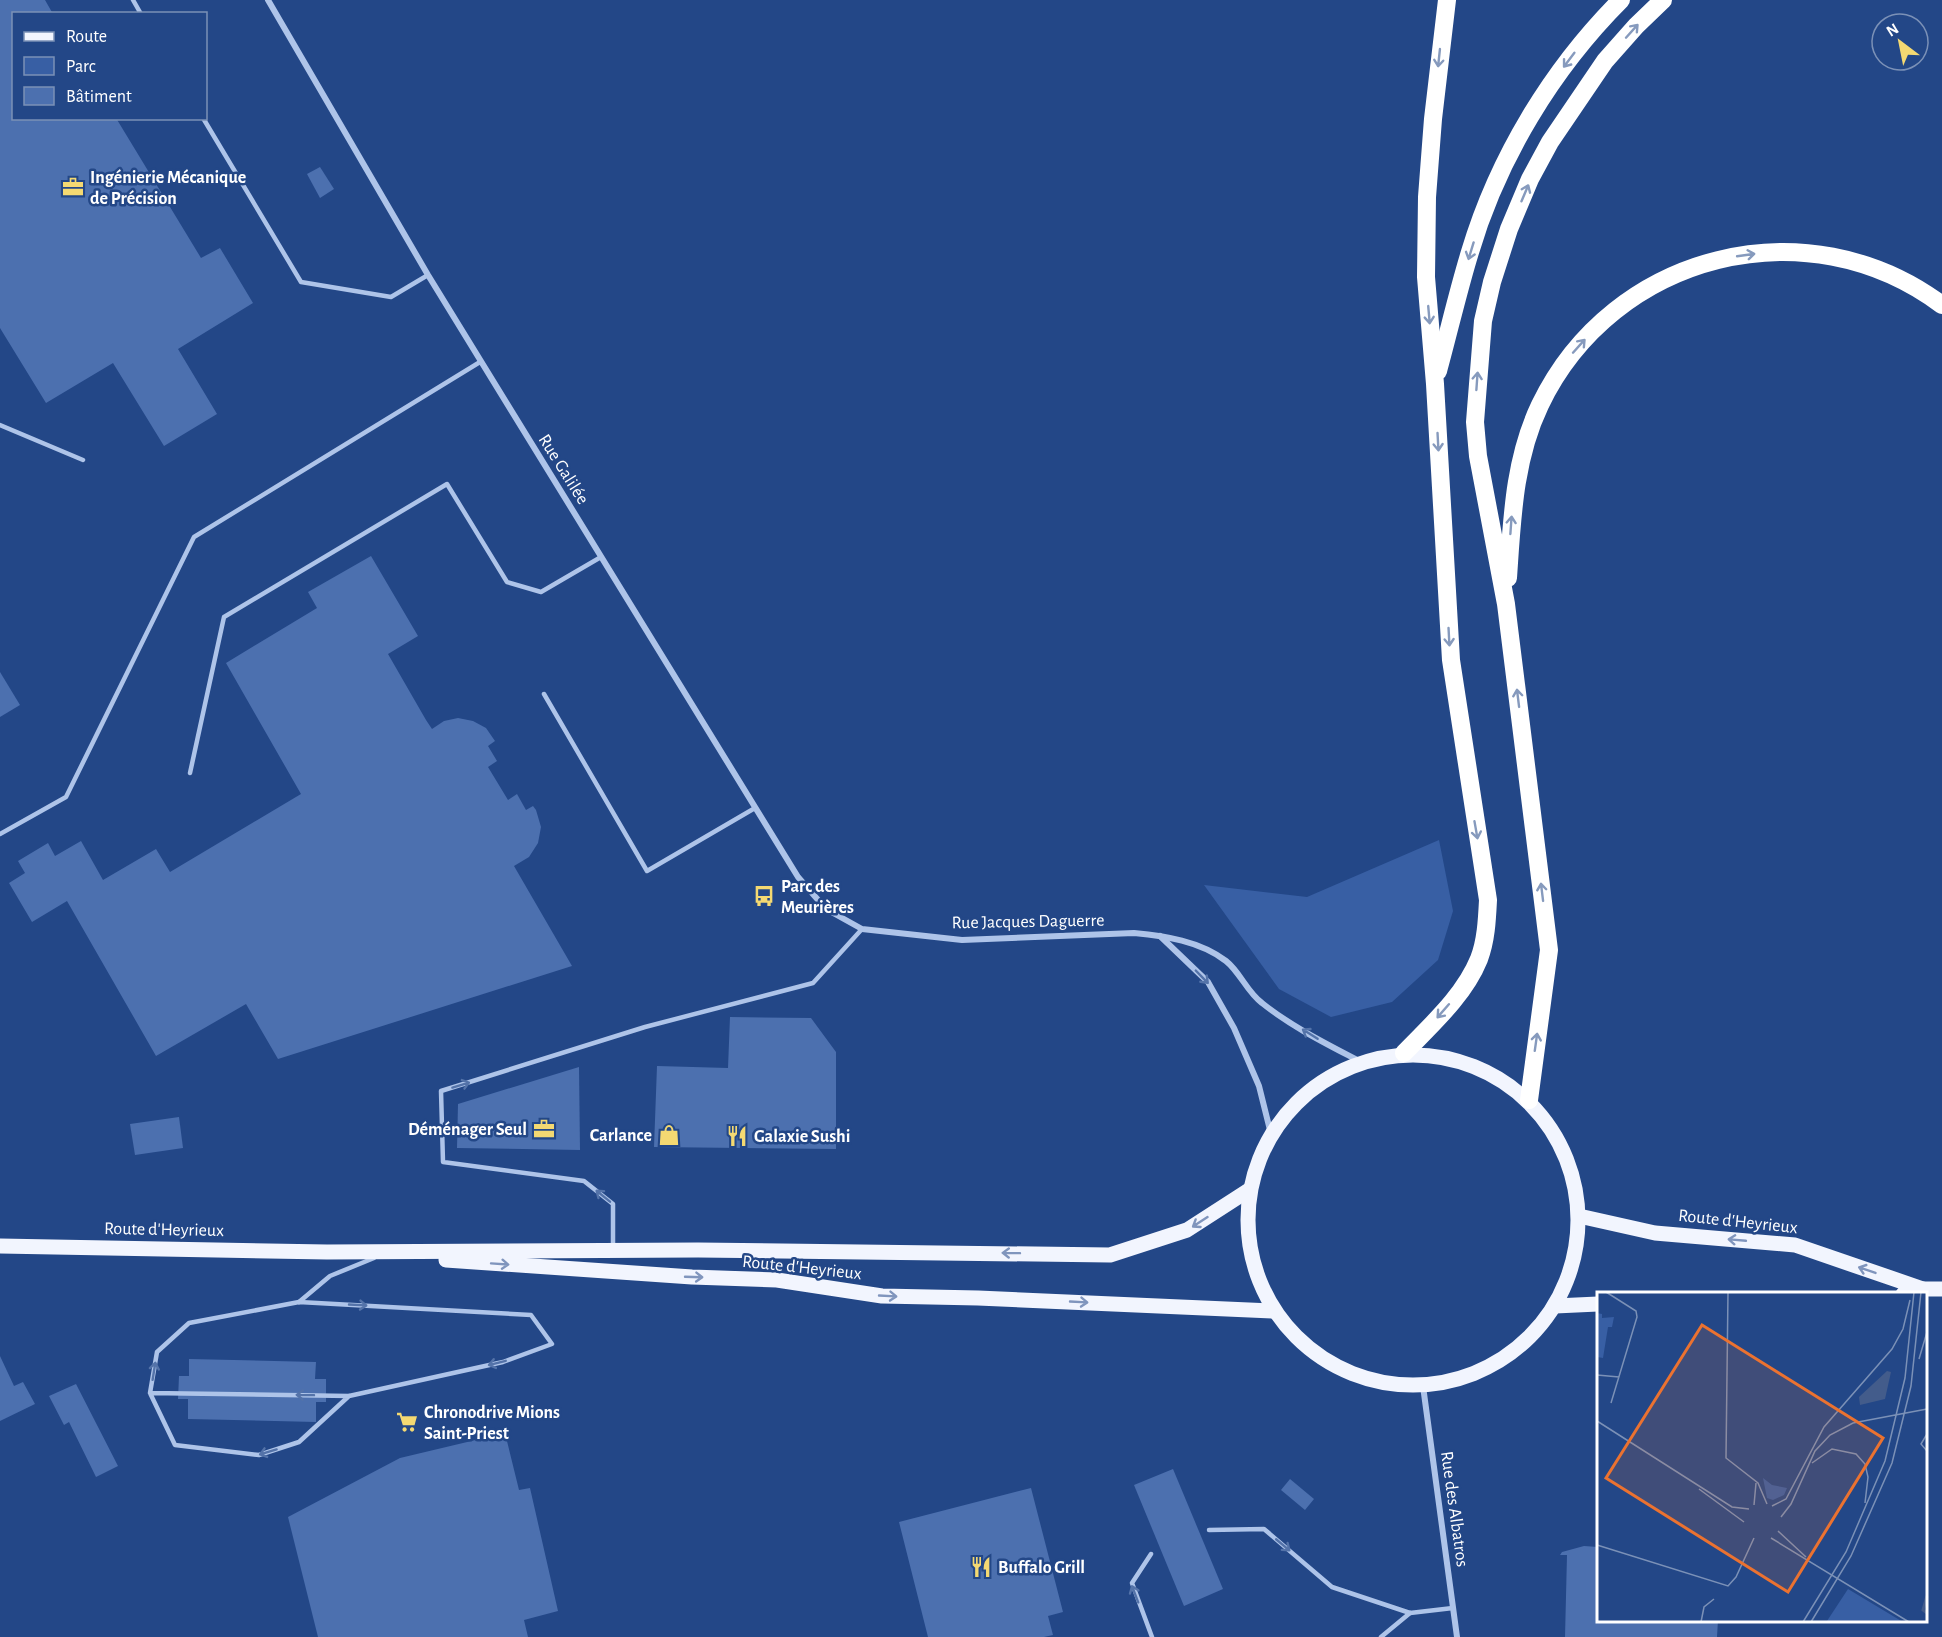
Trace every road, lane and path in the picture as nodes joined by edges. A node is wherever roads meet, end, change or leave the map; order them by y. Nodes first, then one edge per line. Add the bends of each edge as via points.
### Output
1 (268, 0) edge
2 (1447, 0) edge
3 (1621, 0) edge
4 (1663, 0) edge
5 (205, 120) edge
6 (428, 275) junction
7 (1942, 305) edge
8 (480, 362) junction
9 (1435, 384) junction
10 (0, 425) edge
11 (83, 460) dead end
12 (601, 557) junction
13 (1506, 604) junction
14 (544, 694) dead end
15 (190, 773) dead end
16 (755, 808) junction
17 (0, 834) edge
18 (862, 929) junction
19 (1160, 936) junction
20 (1404, 1053) junction
21 (1361, 1062) junction
22 (1529, 1100) junction
23 (1271, 1134) junction
24 (1249, 1190) junction
25 (1579, 1216) junction
26 (0, 1246) edge
27 (613, 1250) junction
28 (327, 1252) junction
29 (378, 1256) junction
30 (1923, 1289) junction
31 (1942, 1289) edge
32 (1908, 1292) edge
33 (299, 1302) junction
34 (1597, 1304) edge
35 (1555, 1306) junction
36 (1273, 1311) junction
37 (1422, 1386) junction
38 (150, 1393) junction
39 (349, 1396) junction
40 (1209, 1530) dead end
41 (1151, 1554) dead end
42 (1453, 1608) junction
43 (1410, 1612) junction
44 (1152, 1637) edge
45 (1381, 1637) edge
46 (1457, 1637) edge

1 - 6 street, Rue Galilée
2 -> 9 highway via 1427,197 1426,277
3 -> 9 highway via 1589,33 1558,76 1504,167 1470,250
13 -> 4 highway via 1475,422 1483,321 1492,282 1509,229 1550,142 1605,61
5 - 6 lane via 301,282 391,297
6 - 8 street, Rue Galilée
13 -> 7 highway via 1519,464 1539,406 1571,354 1634,296 1714,260 1771,251 1827,256 1877,268 1919,288
8 - 12 street, Rue Galilée
8 - 17 lane via 194,537 66,797
9 -> 20 highway via 1450,660 1488,900 1486,932 1468,980
10 - 11 lane
12 - 15 lane via 542,592 507,582 447,484 224,617
12 - 16 street, Rue Galilée
22 -> 13 highway via 1549,950
14 - 16 lane via 647,871
16 - 18 street, Rue Galilée via 798,877 826,909
18 - 19 street, Rue Jacques Daguerre via 962,940 1134,933
27 -> 18 lane via 613,1204 584,1181 443,1162 441,1091 645,1027 813,983
21 -> 19 street, Rue Jacques Daguerre via 1313,1037 1260,1002 1226,961 1195,944
19 -> 23 street via 1208,982 1234,1028 1259,1086
20 - 21 main road
20 - 22 main road via 1457,1060 1496,1076
21 - 23 main road via 1326,1078 1295,1103
22 - 25 main road via 1556,1134 1573,1173
23 - 24 main road via 1257,1161
24 -> 27 main road, Route d'Heyrieux via 1187,1230 1110,1255
24 - 36 main road via 1247,1232 1255,1273
30 -> 25 main road, Route d'Heyrieux via 1795,1245 1655,1233
25 - 35 main road via 1574,1263
26 - 28 main road, Route d'Heyrieux
27 - 28 main road, Route d'Heyrieux
28 - 29 main road, Route d'Heyrieux
29 - 33 lane via 330,1276
29 -> 36 main road, Route d'Heyrieux via 777,1280 882,1296
30 - 31 main road, Route d'Heyrieux
30 - 32 main road, Route d'Heyrieux
38 -> 33 lane via 157,1352 189,1323
33 -> 39 lane via 531,1315 552,1344 503,1362
34 - 35 main road
35 - 37 main road via 1520,1347 1475,1374
36 - 37 main road via 1301,1344 1337,1368 1379,1383
37 - 42 street, Rue des Albatros
39 -> 38 lane
39 -> 38 lane via 299,1442 259,1455 175,1445
40 -> 43 lane via 1264,1529 1332,1587
44 -> 41 lane via 1131,1583
42 - 43 lane
42 - 46 street, Rue des Albatros
43 - 45 lane

